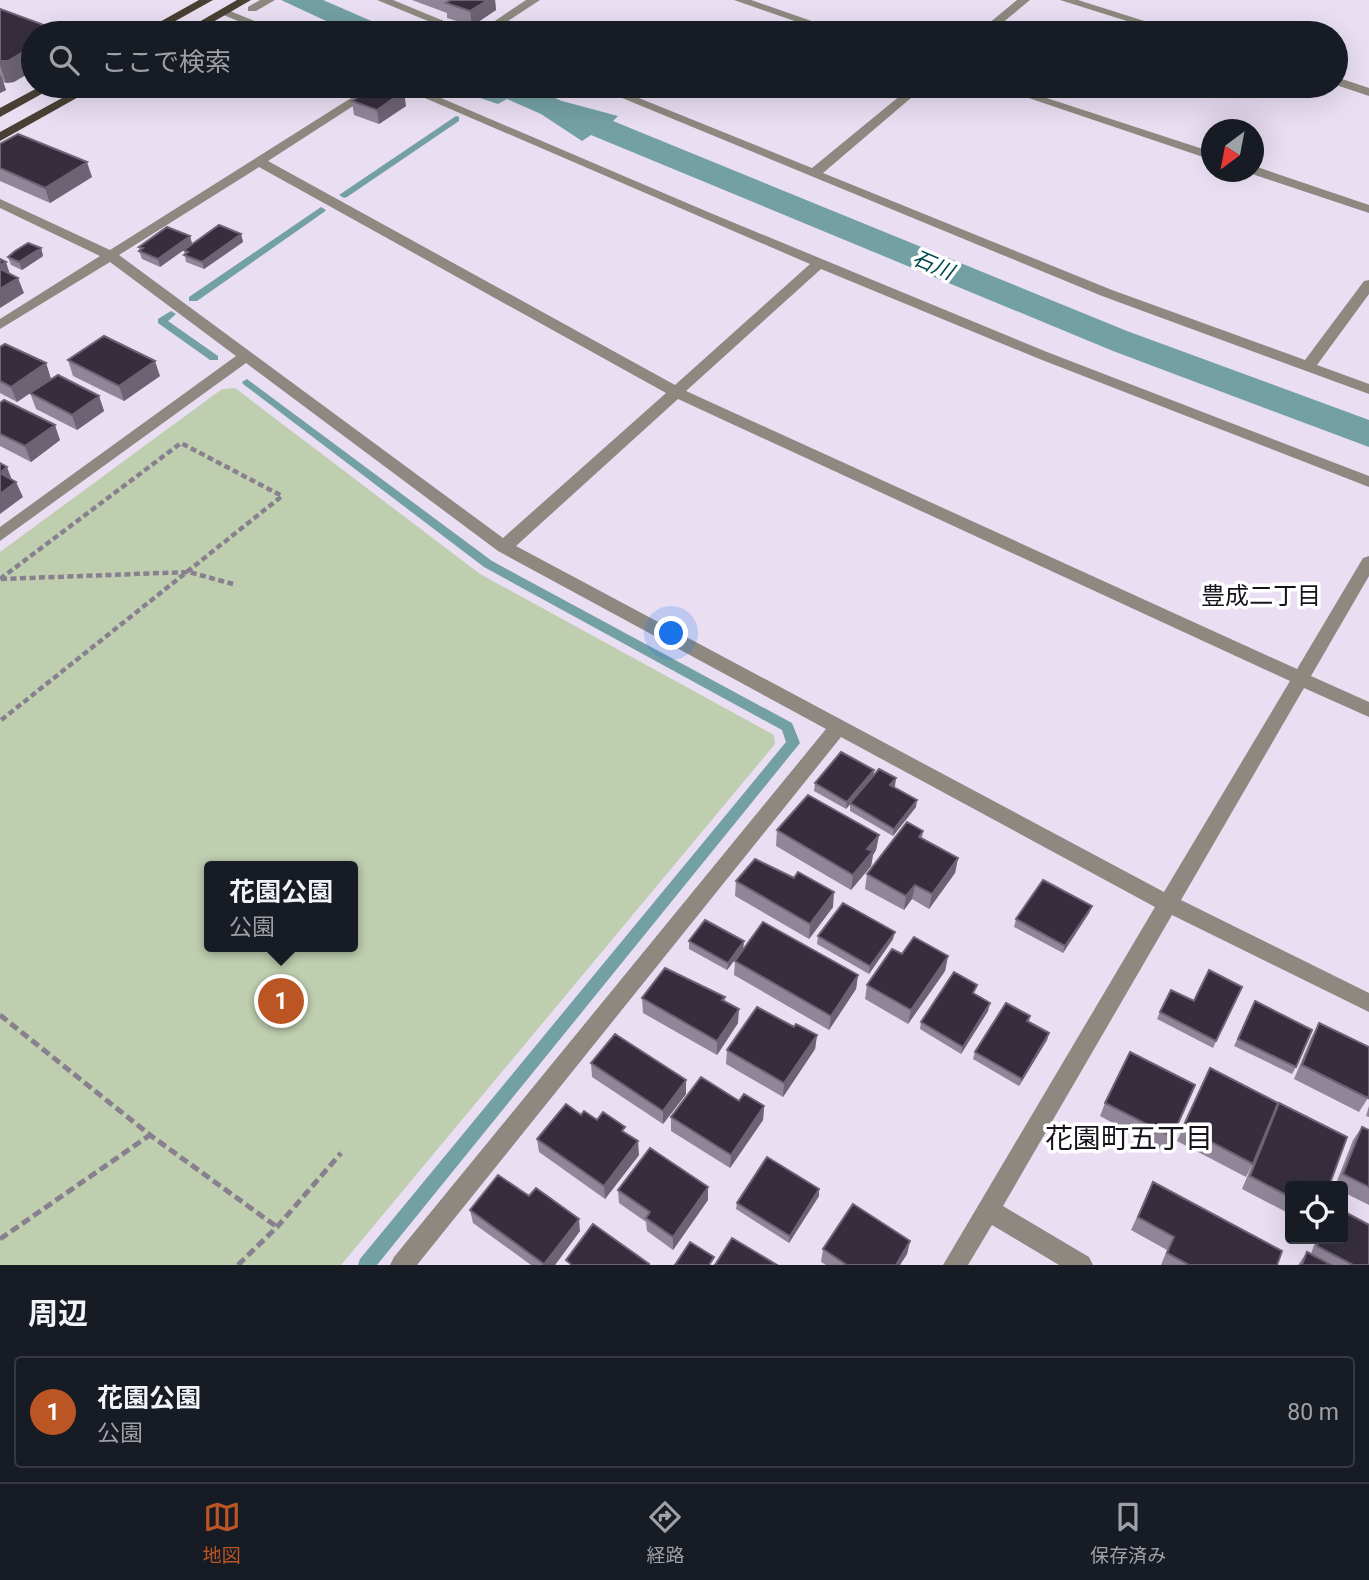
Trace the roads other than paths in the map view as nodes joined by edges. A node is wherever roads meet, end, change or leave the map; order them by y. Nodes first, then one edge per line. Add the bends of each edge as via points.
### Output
1 (206, 0) edge
2 (268, 0) edge
3 (383, 0) edge
4 (534, 0) edge
5 (740, 0) edge
6 (1024, 0) edge
7 (1066, 0) edge
8 (246, 4) edge
9 (225, 12) junction
10 (168, 21) edge
11 (208, 21) edge
12 (247, 21) edge
13 (436, 21) edge
14 (502, 21) edge
15 (804, 21) edge
16 (998, 21) edge
17 (1136, 21) edge
18 (1348, 85) edge
19 (1369, 92) edge
20 (28, 98) edge
21 (70, 98) edge
22 (359, 98) edge
23 (431, 98) edge
24 (628, 98) edge
25 (905, 98) edge
26 (1036, 98) edge
27 (0, 113) edge
28 (0, 136) edge
29 (1201, 152) edge
30 (259, 162) junction
31 (1264, 173) edge
32 (813, 174) junction
33 (0, 202) edge
34 (1369, 209) edge
35 (110, 255) junction
36 (820, 262) junction
37 (1369, 284) edge
38 (0, 325) edge
39 (247, 355) junction
40 (1308, 367) junction
41 (1369, 389) edge
42 (676, 392) junction
43 (1369, 482) edge
44 (0, 535) edge
45 (504, 547) junction
46 (1369, 562) edge
47 (1298, 680) junction
48 (1369, 710) edge
49 (839, 726) junction
50 (1167, 903) junction
51 (1369, 1003) edge
52 (988, 1210) junction
53 (401, 1265) edge
54 (955, 1265) edge
55 (1081, 1265) edge

1 - 10 main road
2 - 8 street
3 - 13 street
4 - 14 street
5 - 15 street
6 - 16 street
7 - 17 street
8 - 9 main road
9 - 11 main road
9 - 12 street
18 - 19 street
20 - 27 main road
21 - 28 main road
22 - 30 street
23 - 36 street
24 - 32 street
25 - 32 street
26 - 29 street
30 - 35 street
30 - 42 street
31 - 34 street
32 - 40 street via 1107,293
33 - 35 street
35 - 38 street
35 - 39 street
36 - 42 street
36 - 43 street via 1042,355
37 - 40 street
39 - 44 street
39 - 45 street
40 - 41 street
42 - 45 street
42 - 47 street
45 - 49 street
46 - 47 street
47 - 48 street
47 - 50 street
49 - 50 street
49 - 53 street
50 - 51 street
50 - 52 street
52 - 54 street
52 - 55 street

